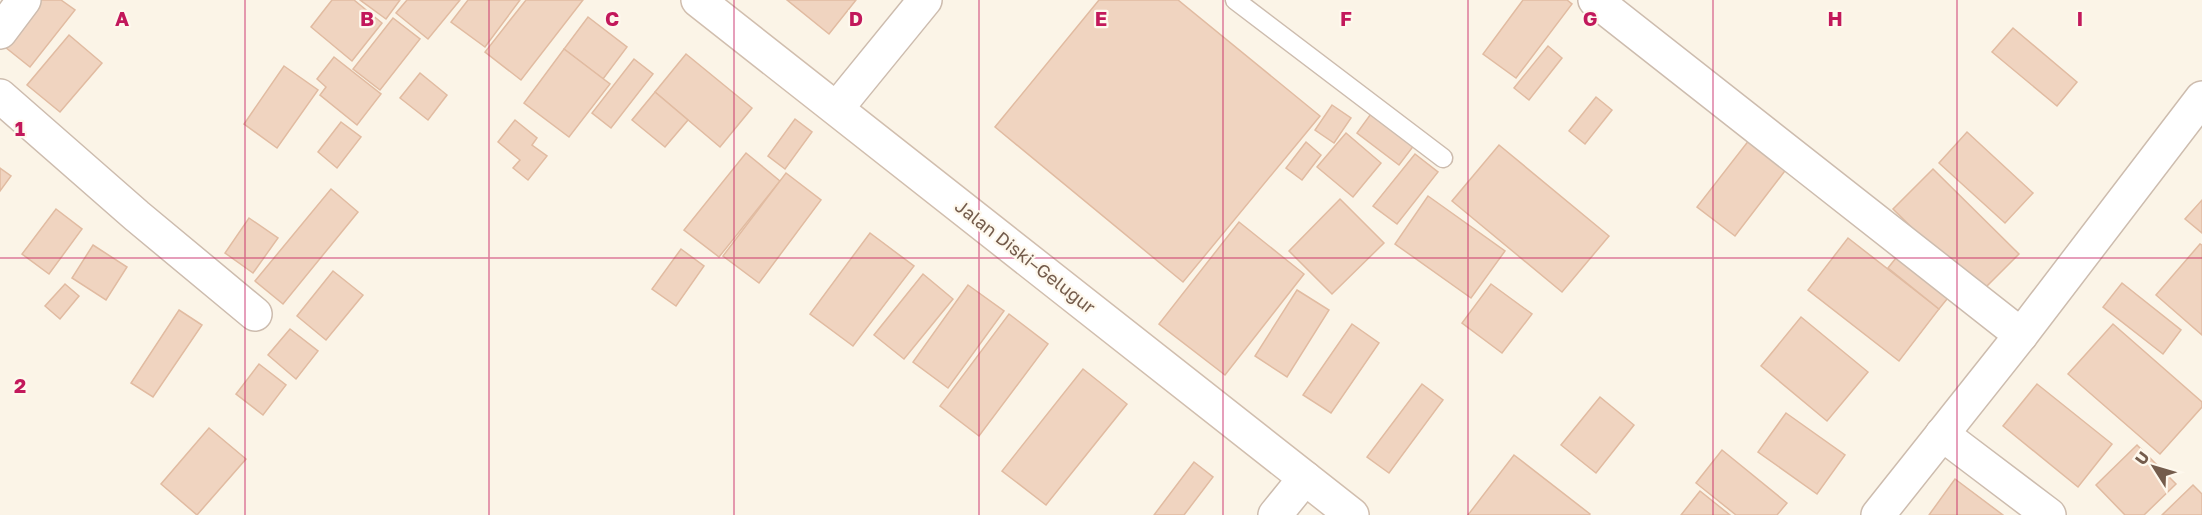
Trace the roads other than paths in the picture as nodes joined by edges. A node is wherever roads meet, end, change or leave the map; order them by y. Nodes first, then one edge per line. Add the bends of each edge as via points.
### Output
1 (24, 0) edge
2 (698, 0) edge
3 (926, 0) edge
4 (1235, 0) edge
5 (1595, 0) edge
6 (0, 32) edge
7 (0, 96) edge
8 (2202, 98) edge
9 (837, 108) junction
10 (1443, 159) dead end
11 (255, 314) dead end
12 (2021, 335) junction
13 (1942, 434) junction
14 (1305, 478) junction
15 (1275, 515) edge
16 (1352, 515) edge
17 (1878, 515) edge
18 (2049, 515) edge

1 - 6 street
2 - 9 street, Jalan Diski–Gelugur
3 - 9 street
4 - 10 lane
5 - 12 street
7 - 11 street
8 - 12 street
9 - 14 street, Jalan Diski–Gelugur
12 - 13 street
13 - 17 street
13 - 18 street
14 - 15 street
14 - 16 street, Jalan Diski–Gelugur

